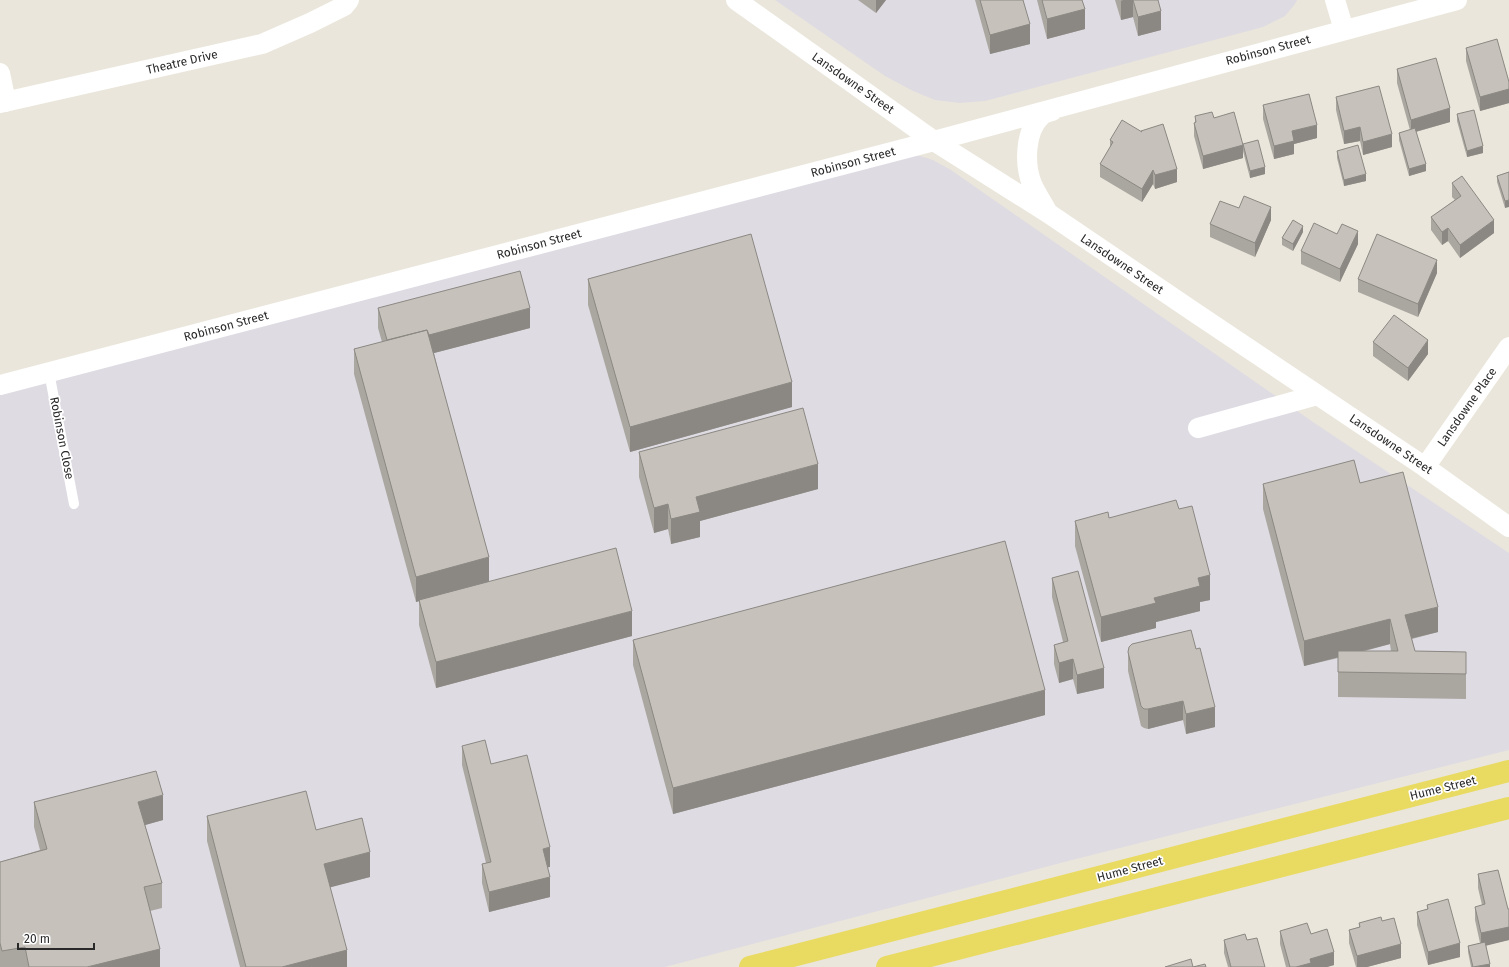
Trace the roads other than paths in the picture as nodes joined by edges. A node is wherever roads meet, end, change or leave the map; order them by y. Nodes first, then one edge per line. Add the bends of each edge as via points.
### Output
1 (349, 0) edge
2 (736, 0) edge
3 (1335, 0) edge
4 (1457, 0) edge
5 (1344, 30) junction
6 (0, 73) edge
7 (1078, 101) junction
8 (3, 103) edge
9 (934, 141) junction
10 (1048, 212) junction
11 (1509, 347) edge
12 (49, 372) junction
13 (0, 385) edge
14 (1317, 395) junction
15 (1198, 428) dead end
16 (1426, 467) junction
17 (74, 504) dead end
18 (1509, 527) edge
19 (1509, 771) edge
20 (1509, 808) edge
21 (750, 967) edge
22 (887, 967) edge

1 - 8 street, Theatre Drive via 344,6 317,20 262,44
2 - 9 street, Lansdowne Street
3 - 5 street
4 - 5 street, Robinson Street
5 - 7 street, Robinson Street
6 - 8 street, Theatre Drive
7 - 9 street, Robinson Street
7 - 10 street, Robinson Street via 1041,115 1032,128 1027,164 1032,183
9 - 10 street, Lansdowne Street
9 - 12 street, Robinson Street
10 - 14 street, Lansdowne Street
11 - 16 street, Lansdowne Place
12 - 13 street, Robinson Street
12 - 17 lane, Robinson Close
14 - 15 street
14 - 16 street, Lansdowne Street
16 - 18 street, Lansdowne Street
19 - 21 main road, Hume Street
20 - 22 main road

